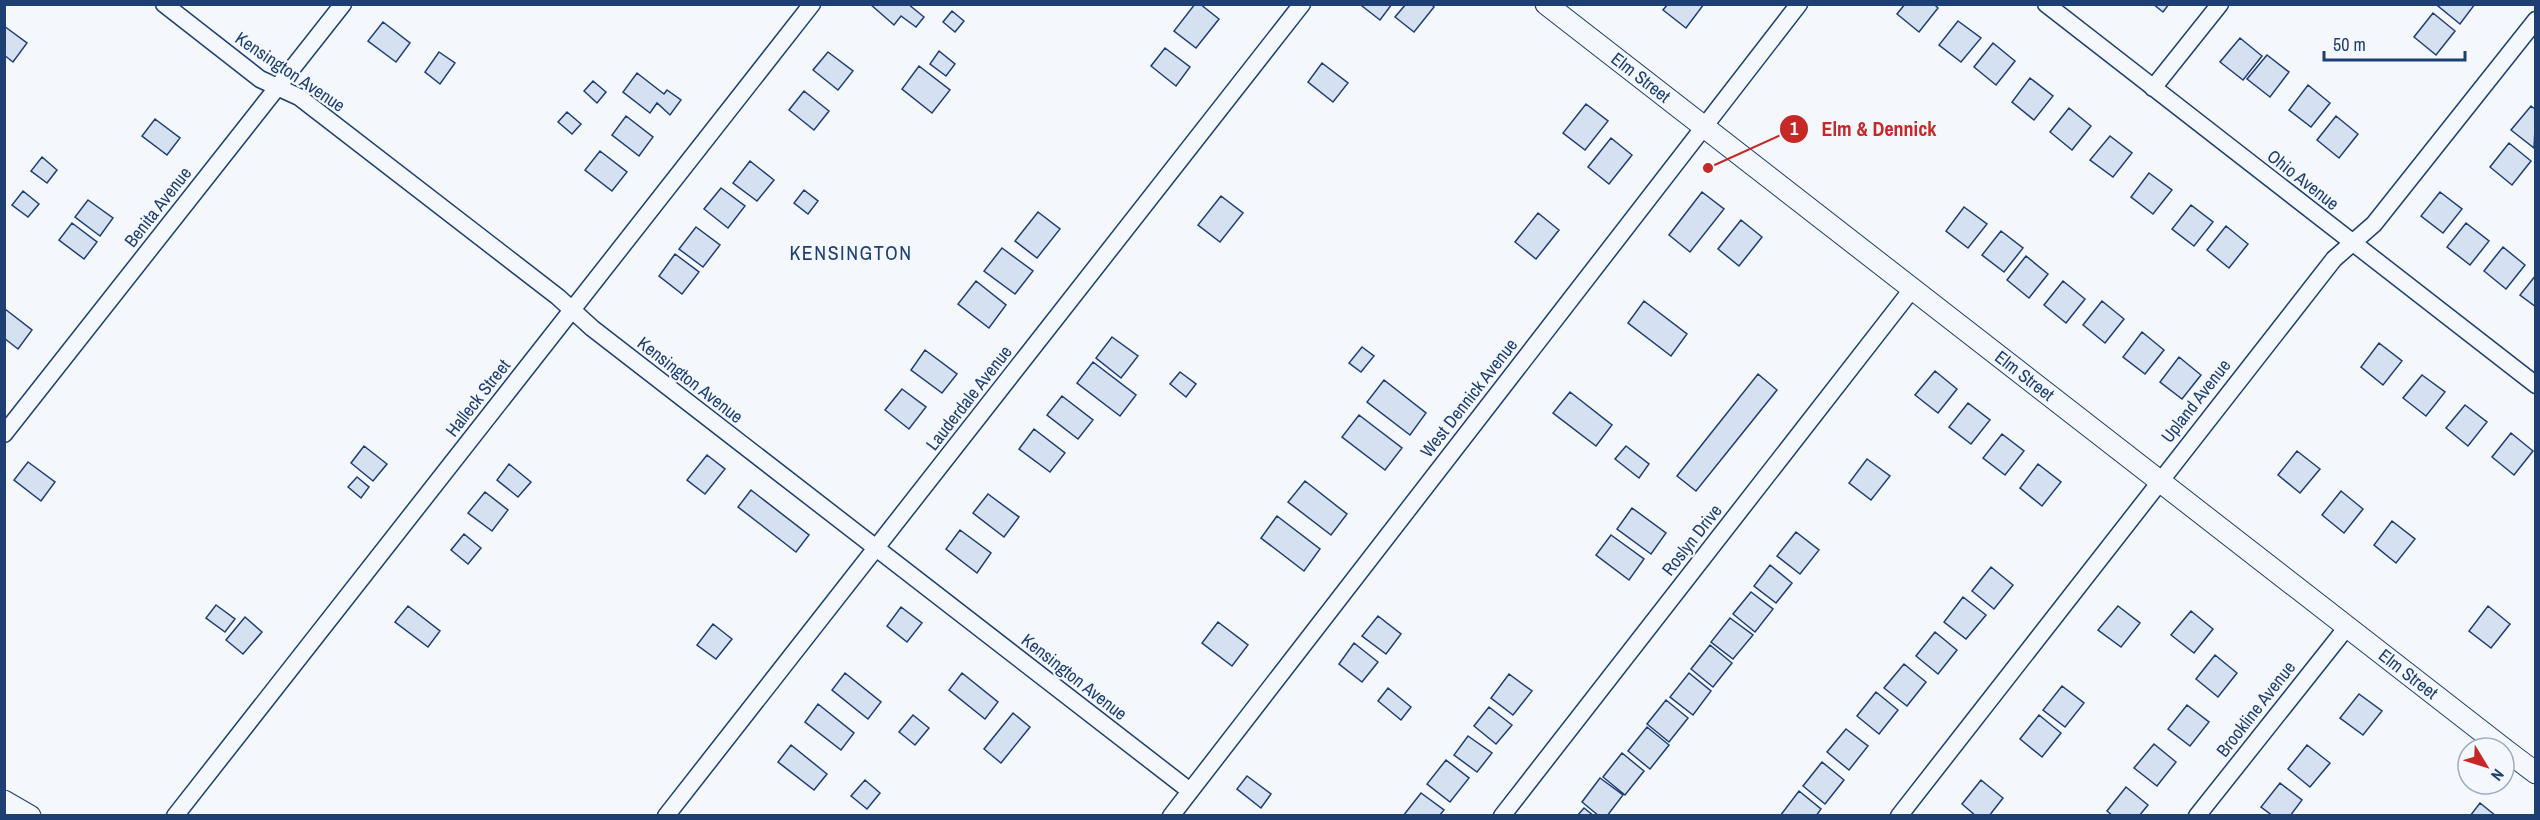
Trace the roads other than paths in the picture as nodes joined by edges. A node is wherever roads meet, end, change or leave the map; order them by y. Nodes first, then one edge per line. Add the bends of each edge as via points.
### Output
1 (164, 4) edge
2 (343, 4) edge
3 (812, 4) edge
4 (1302, 4) edge
5 (1546, 4) edge
6 (1799, 4) edge
7 (2046, 4) edge
8 (2220, 4) edge
9 (2535, 20) edge
10 (278, 87) junction
11 (2153, 88) junction
12 (1704, 127) junction
13 (2352, 243) junction
14 (1913, 288) junction
15 (572, 310) junction
16 (2535, 385) edge
17 (4, 434) edge
18 (2159, 480) junction
19 (875, 548) junction
20 (2347, 627) junction
21 (2488, 736) edge
22 (2516, 758) edge
23 (2535, 773) edge
24 (1190, 791) junction
25 (4, 801) edge
26 (30, 816) edge
27 (175, 816) edge
28 (666, 816) edge
29 (1171, 816) edge
30 (1502, 816) edge
31 (1899, 816) edge
32 (2197, 816) edge

1 - 10 street, Kensington Avenue via 260,79
2 - 10 street, Benita Avenue
3 - 15 street, Halleck Street
4 - 19 street, Lauderdale Avenue
5 - 12 street, Elm Street
6 - 12 street, West Dennick Avenue
7 - 11 street, Ohio Avenue
8 - 11 street
9 - 13 street, Upland Avenue via 2374,224
10 - 15 street, Kensington Avenue via 299,97
10 - 17 street, Benita Avenue
11 - 13 street, Ohio Avenue
12 - 14 street, Elm Street
12 - 24 street, West Dennick Avenue
13 - 16 street, Ohio Avenue
13 - 18 street, Upland Avenue via 2334,259
14 - 18 street, Elm Street
14 - 30 street, Roslyn Drive
15 - 19 street, Kensington Avenue
15 - 27 street, Halleck Street
18 - 20 street, Elm Street
18 - 31 street, Upland Avenue
19 - 24 street, Kensington Avenue
19 - 28 street, Lauderdale Avenue
20 - 21 street, Elm Street
20 - 32 street, Brookline Avenue
22 - 23 street, Elm Street
24 - 29 street, West Dennick Avenue
25 - 26 street

